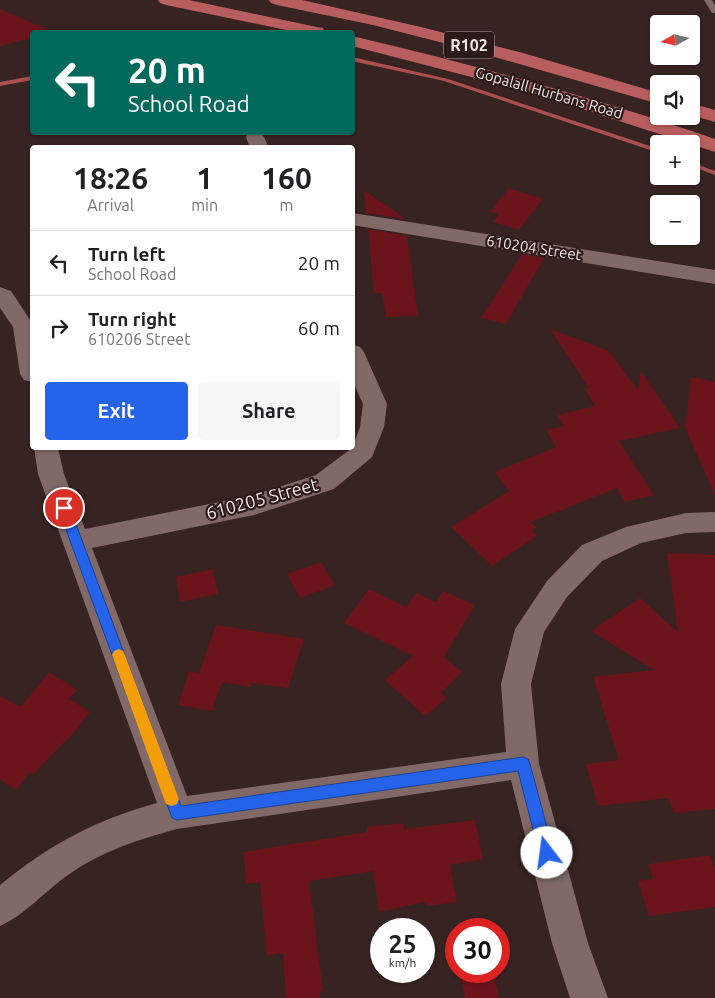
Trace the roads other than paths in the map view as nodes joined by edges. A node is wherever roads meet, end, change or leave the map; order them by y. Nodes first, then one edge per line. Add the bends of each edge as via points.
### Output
1 (166, 0) edge
2 (277, 0) edge
3 (708, 0) edge
4 (715, 12) edge
5 (308, 30) edge
6 (355, 42) edge
7 (650, 96) edge
8 (700, 112) edge
9 (715, 116) edge
10 (715, 146) edge
11 (355, 219) edge
12 (715, 277) edge
13 (0, 294) edge
14 (355, 359) edge
15 (30, 362) edge
16 (46, 450) edge
17 (715, 522) edge
18 (77, 541) junction
19 (523, 764) junction
20 (177, 813) junction
21 (0, 908) edge
22 (589, 998) edge

1 - 5 main road
2 - 7 main road, Gopalall Hurbans Road / R102 via 378,21 566,70
3 - 4 lane
6 - 10 main road, Gopalall Hurbans Road / R102 via 544,90
8 - 9 main road
11 - 12 street, 610204 Street
13 - 15 street via 24,327
14 - 18 street, 610205 Street via 375,404 372,427 363,451 326,482 254,505
16 - 18 street via 51,474
17 - 19 street via 686,523 636,534 592,552 557,589 530,629 516,684
18 - 20 street
19 - 20 street
19 - 22 street via 570,943
20 - 21 street via 132,825 93,841 42,872

